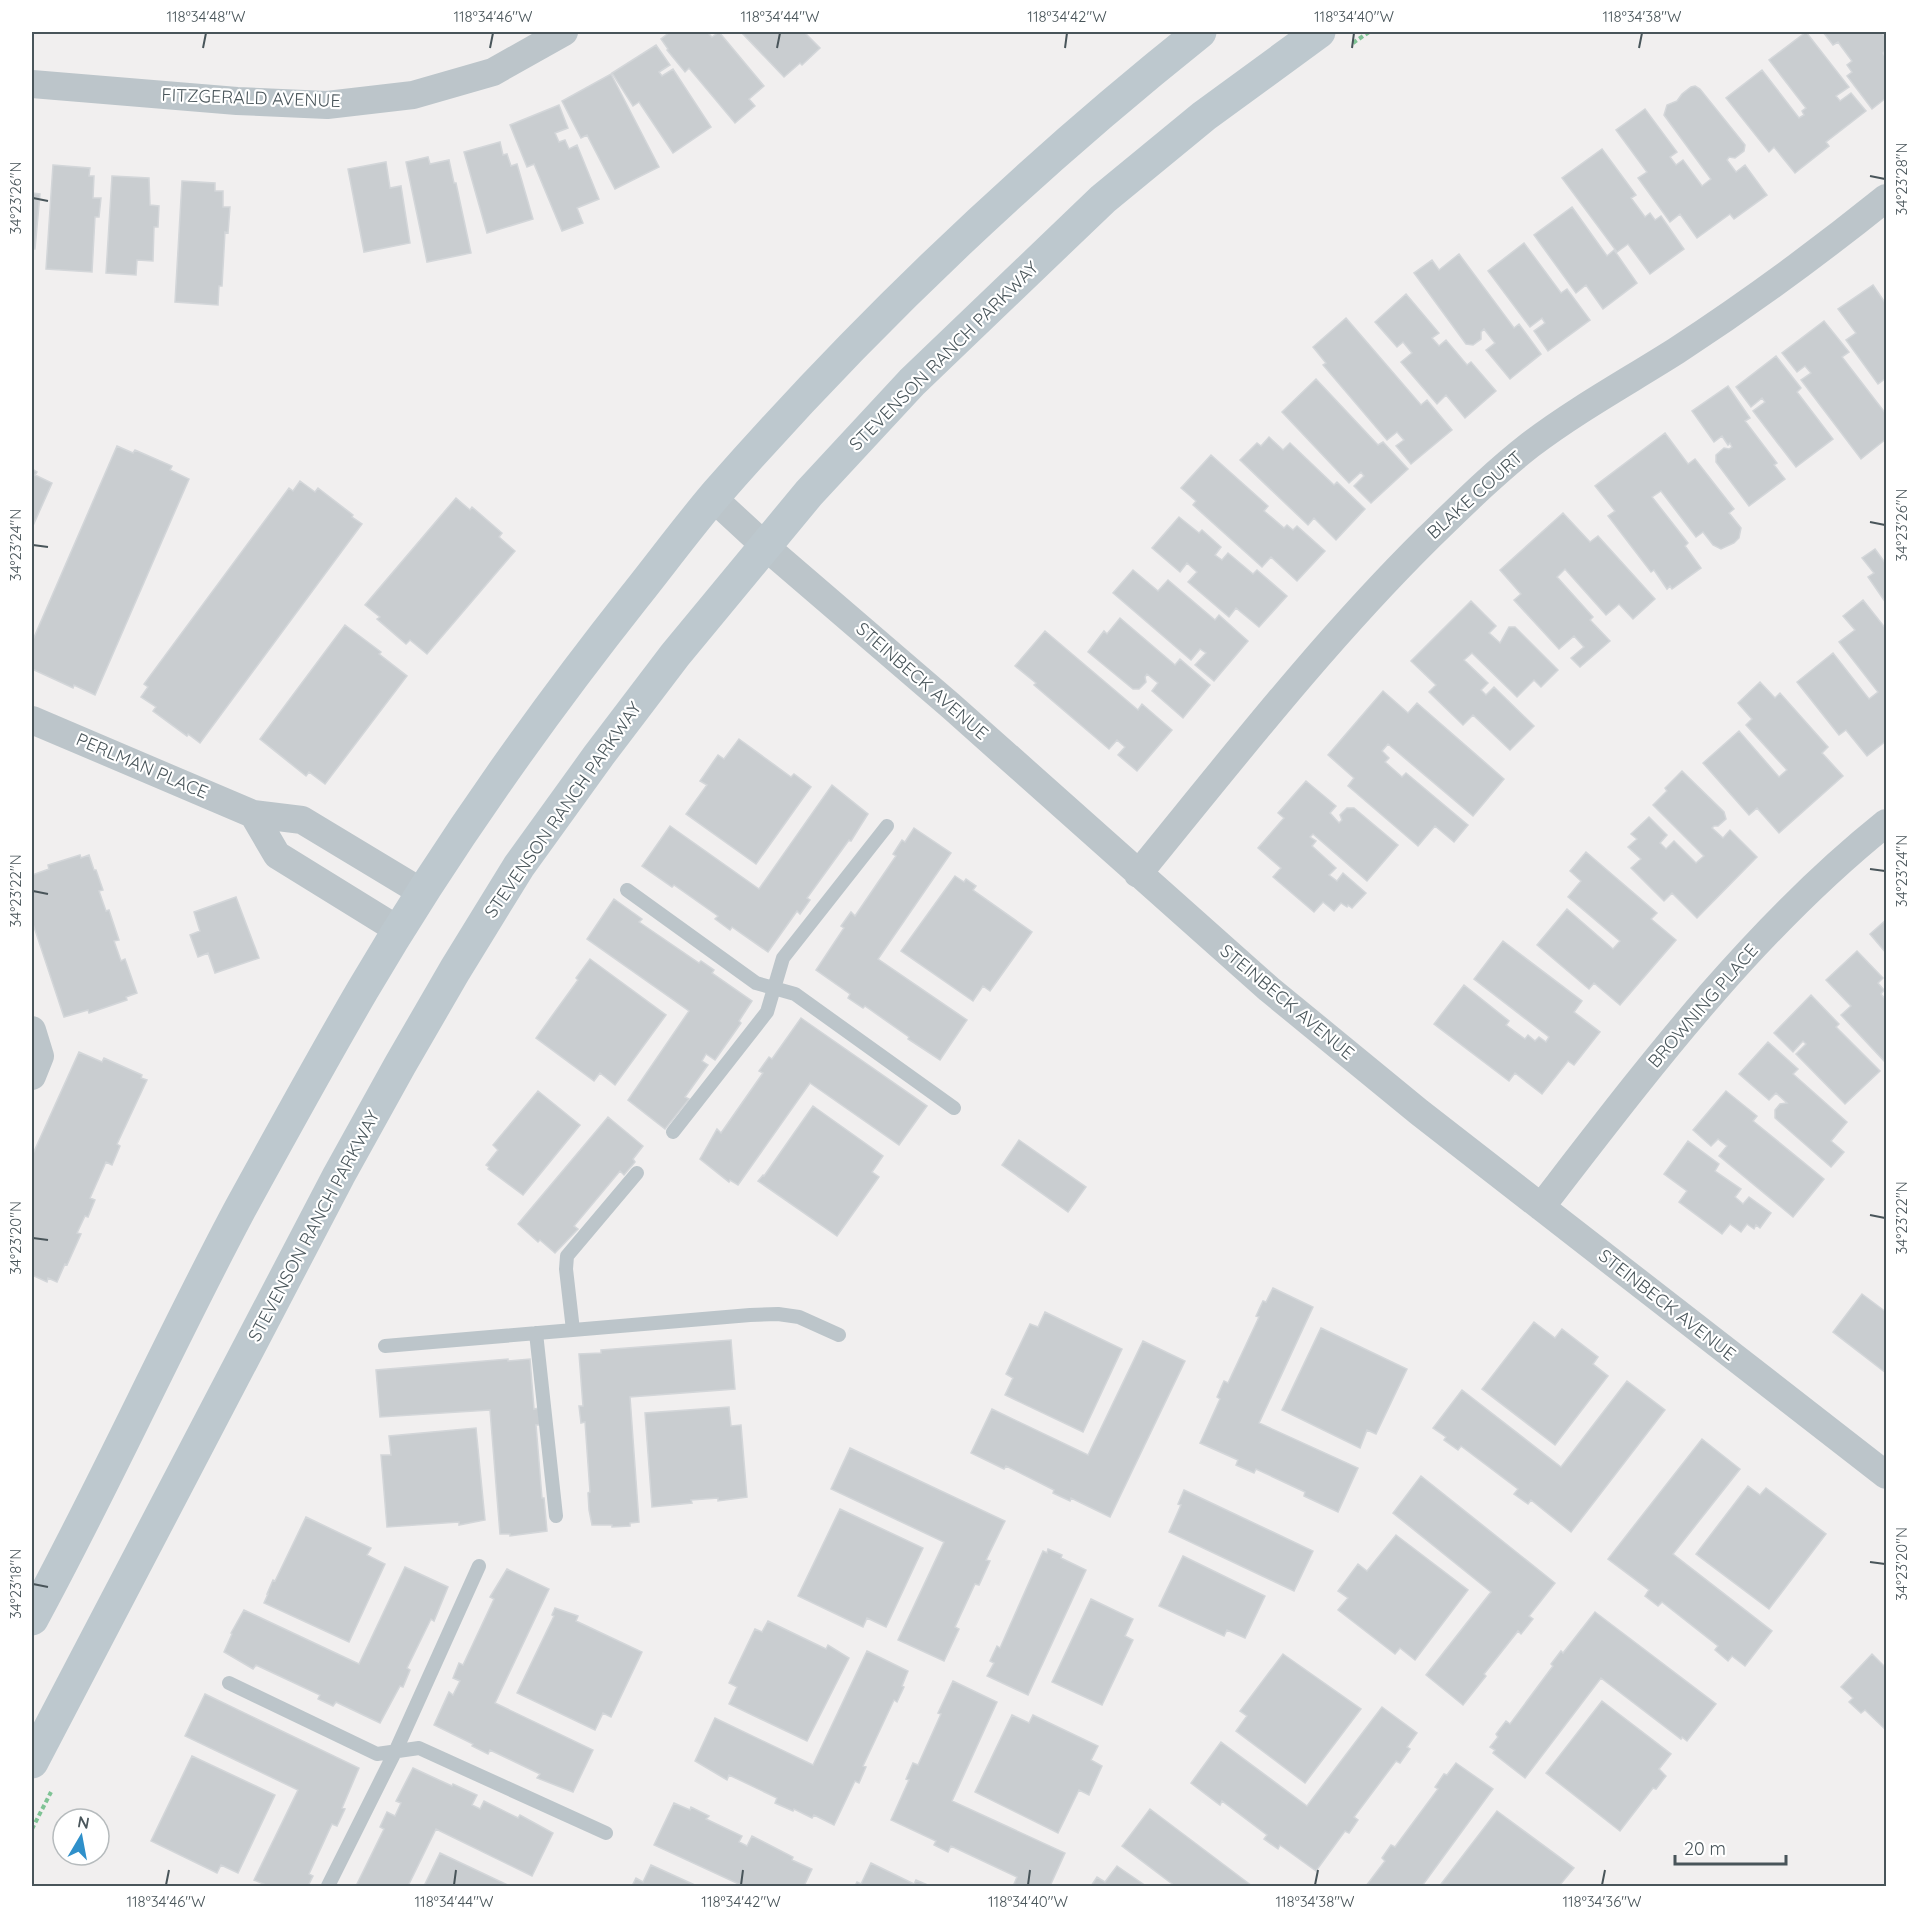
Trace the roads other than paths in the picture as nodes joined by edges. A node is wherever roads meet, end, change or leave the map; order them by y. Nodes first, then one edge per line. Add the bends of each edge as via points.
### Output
1 (564, 32) edge
2 (1200, 32) edge
3 (1319, 32) edge
4 (32, 84) edge
5 (1887, 198) edge
6 (713, 498) junction
7 (766, 547) junction
8 (32, 720) edge
9 (253, 814) junction
10 (1887, 823) edge
11 (887, 826) dead end
12 (1138, 874) junction
13 (627, 890) dead end
14 (423, 893) junction
15 (400, 931) junction
16 (776, 987) junction
17 (32, 1030) edge
18 (32, 1076) edge
19 (954, 1108) dead end
20 (673, 1132) dead end
21 (638, 1173) dead end
22 (1541, 1207) junction
23 (573, 1330) junction
24 (536, 1333) junction
25 (839, 1335) dead end
26 (385, 1346) dead end
27 (1887, 1475) edge
28 (556, 1516) dead end
29 (479, 1566) dead end
30 (32, 1619) edge
31 (229, 1683) dead end
32 (396, 1750) junction
33 (32, 1762) edge
34 (606, 1833) dead end
35 (328, 1887) edge

1 - 4 street, FITZGERALD AVENUE via 493,72 413,95 327,105
2 - 6 main road via 1130,88 953,246 802,399
3 - 7 main road, STEVENSON RANCH PARKWAY via 1204,116 1103,199 912,382 809,493
5 - 12 street, BLAKE COURT via 1757,296 1530,446 1461,506 1386,580 1301,675
6 - 7 street, STEINBECK AVENUE
6 - 14 main road via 575,672
7 - 12 street, STEINBECK AVENUE
7 - 33 main road, STEVENSON RANCH PARKWAY via 599,755 519,866 455,970 339,1175
8 - 9 street, PERLMAN PLACE
9 - 14 street, PERLMAN PLACE via 302,820
9 - 15 street via 277,855
10 - 22 street, BROWNING PLACE via 1792,907 1716,989 1639,1079
11 - 16 lane via 783,958
12 - 22 street, STEINBECK AVENUE via 1269,989
13 - 16 lane via 756,983
14 - 15 main road
15 - 30 main road via 239,1211
16 - 19 lane via 795,994
16 - 20 lane via 767,1012
17 - 18 street via 40,1056
21 - 23 lane via 567,1256
22 - 27 street, STEINBECK AVENUE
23 - 24 lane
23 - 25 lane via 778,1314 799,1317
24 - 26 lane
24 - 28 lane
29 - 32 lane
31 - 32 lane via 377,1754
32 - 34 lane via 419,1748
32 - 35 lane

